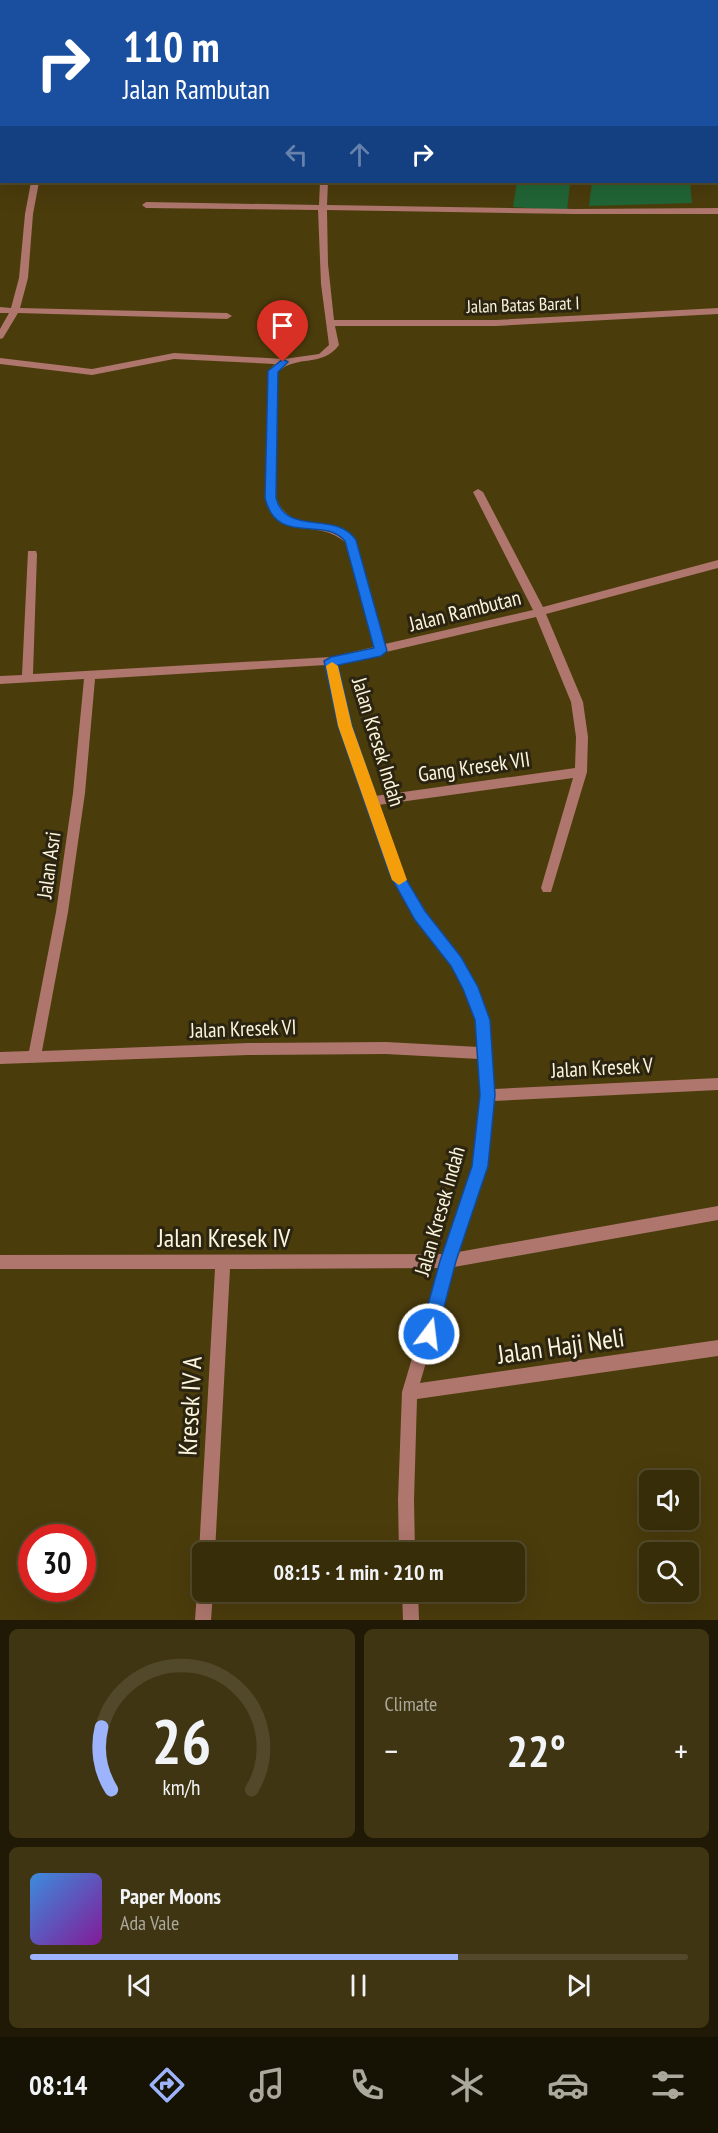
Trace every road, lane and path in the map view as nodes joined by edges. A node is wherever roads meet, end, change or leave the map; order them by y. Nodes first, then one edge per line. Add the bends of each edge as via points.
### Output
1 (35, 183) edge
2 (324, 183) edge
3 (146, 205) dead end
4 (322, 206) junction
5 (718, 212) edge
6 (0, 310) edge
7 (14, 311) junction
8 (718, 311) edge
9 (227, 316) dead end
10 (330, 323) junction
11 (0, 336) edge
12 (0, 362) edge
13 (283, 362) junction
14 (478, 492) dead end
15 (32, 554) dead end
16 (718, 564) edge
17 (540, 612) junction
18 (381, 651) junction
19 (331, 661) junction
20 (90, 676) junction
21 (27, 679) junction
22 (0, 680) edge
23 (581, 772) junction
24 (372, 801) junction
25 (548, 888) dead end
26 (486, 1053) junction
27 (0, 1058) edge
28 (34, 1058) junction
29 (718, 1084) edge
30 (488, 1095) junction
31 (718, 1214) edge
32 (448, 1261) junction
33 (0, 1262) edge
34 (224, 1262) junction
35 (718, 1348) edge
36 (410, 1392) junction
37 (208, 1542) edge
38 (407, 1542) edge
39 (204, 1602) edge
40 (410, 1602) edge
41 (203, 1620) edge
42 (411, 1620) edge

1 - 7 street via 22,289
2 - 4 street
3 - 4 street
4 - 5 street via 572,214
4 - 10 street
6 - 7 street
7 - 9 street
7 - 11 street
8 - 10 street, Jalan Batas Barat I via 496,323
10 - 13 street via 334,345 331,351 319,357
12 - 13 street via 92,372 174,356
13 - 18 street via 273,371 273,509 281,518 299,525 343,531 350,540
14 - 17 street
15 - 21 street
16 - 17 street, Jalan Rambutan
17 - 18 street, Jalan Rambutan
17 - 23 street via 577,702
18 - 19 street, Jalan Rambutan
19 - 20 street, Jalan Rambutan
19 - 24 street, Jalan Kresek Indah via 345,726
20 - 21 street, Jalan Rambutan
20 - 28 street, Jalan Asri via 62,912
21 - 22 street, Jalan Rambutan
23 - 24 street, Gang Kresek VII
23 - 25 street
24 - 26 street, Jalan Kresek Indah via 397,875 470,987 482,1020
26 - 28 street, Jalan Kresek VI via 248,1048
26 - 30 street, Jalan Kresek Indah
27 - 28 street, Jalan Kresek VI
29 - 30 street, Jalan Kresek V
30 - 32 street, Jalan Kresek Indah via 480,1166
31 - 32 street, Jalan Kresek IV
32 - 34 street, Jalan Kresek IV
32 - 36 street, Jalan Kresek Indah
33 - 34 street, Jalan Kresek IV
34 - 37 street, Kresek IV A
35 - 36 street, Jalan Haji Neli
36 - 38 street, Jalan Kresek Indah
39 - 41 street
40 - 42 street

